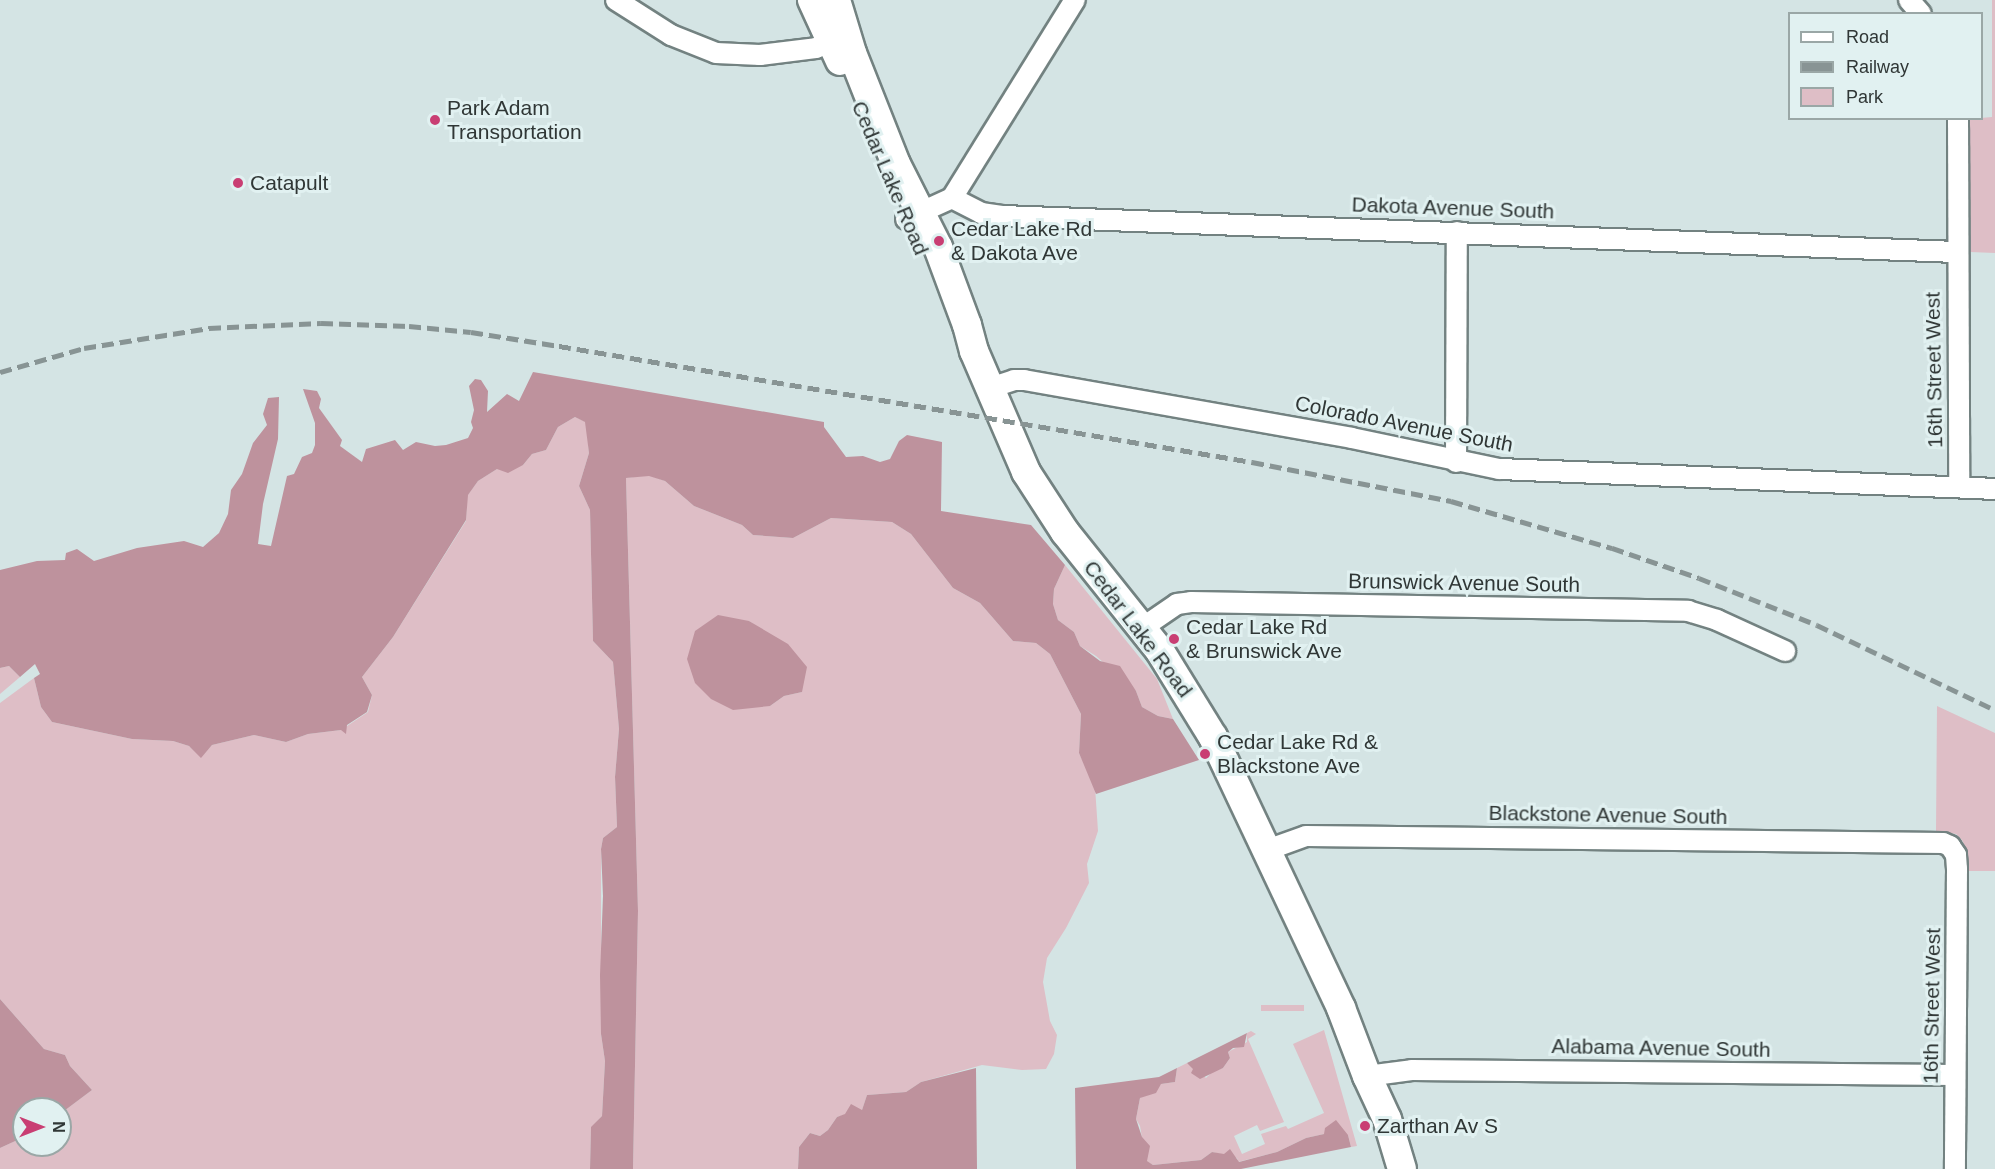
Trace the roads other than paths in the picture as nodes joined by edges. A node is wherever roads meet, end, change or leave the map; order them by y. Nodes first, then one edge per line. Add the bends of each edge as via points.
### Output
1 (616, 0) edge
2 (812, 0) edge
3 (836, 0) edge
4 (1075, 0) edge
5 (1909, 0) edge
6 (647, 8) edge
7 (1919, 12) edge
8 (839, 39) junction
9 (1958, 120) edge
10 (952, 198) junction
11 (913, 216) junction
12 (1457, 232) junction
13 (1957, 252) junction
14 (990, 388) junction
15 (1456, 462) junction
16 (1959, 487) junction
17 (1995, 489) edge
18 (1142, 628) junction
19 (1785, 651) dead end
20 (1950, 846) joint
21 (1267, 850) junction
22 (1955, 1074) junction
23 (1367, 1077) junction
24 (1386, 1169) edge
25 (1402, 1169) edge
26 (1955, 1169) edge

1 - 6 street
2 - 8 street, Cedar Lake Road
3 - 8 street, Cedar Lake Road
4 - 10 street
5 - 7 street
6 - 8 street via 671,35 716,54 816,48
8 - 11 street, Cedar Lake Road via 896,164
9 - 13 street, 16th Street West
10 - 11 street
10 - 12 street, Dakota Avenue South via 981,213 1002,216
11 - 14 street, Cedar Lake Road via 938,247
12 - 13 street, Dakota Avenue South
12 - 15 street
13 - 16 street, 16th Street West
14 - 15 street, Colorado Avenue South via 1024,380 1352,438
14 - 18 street, Cedar Lake Road via 1043,502
15 - 16 street, Colorado Avenue South via 1522,471
16 - 17 street, Colorado Avenue South
18 - 19 street, Brunswick Avenue South via 1177,604 1191,602 1688,611
18 - 21 street, Cedar Lake Road via 1196,706
20 - 21 street, Blackstone Avenue South via 1306,836
20 - 22 street, 16th Street West via 1956,855 1957,869
21 - 23 street, Cedar Lake Road via 1341,1008
22 - 23 street, Alabama Avenue South via 1412,1070
22 - 26 street, 16th Street West
23 - 24 street, Cedar Lake Road
23 - 25 street, Cedar Lake Road via 1387,1119

